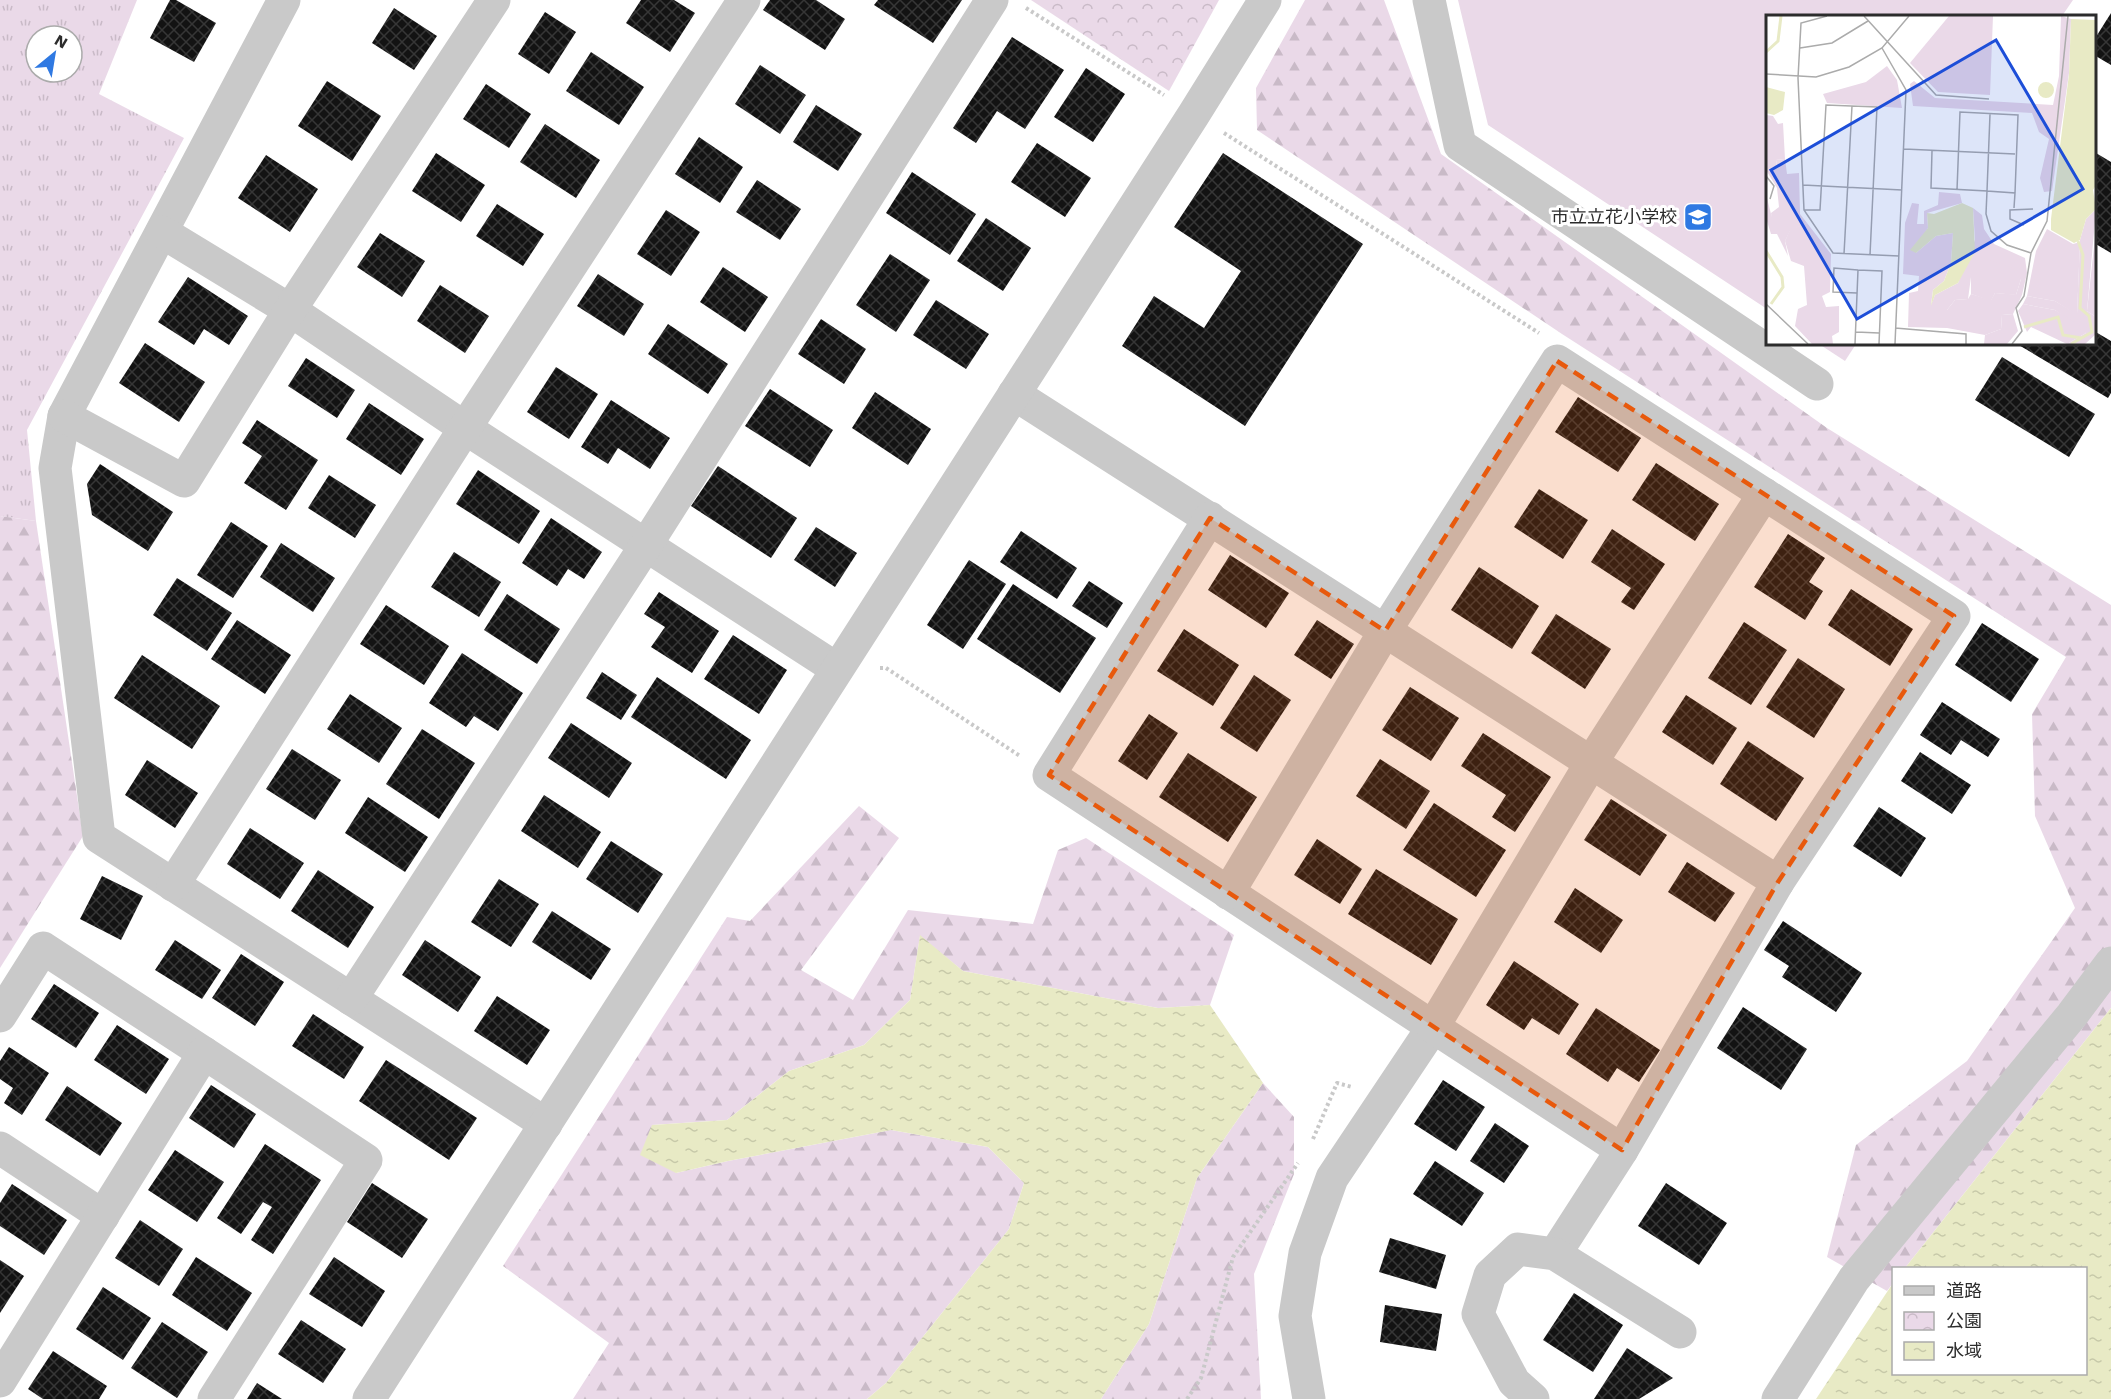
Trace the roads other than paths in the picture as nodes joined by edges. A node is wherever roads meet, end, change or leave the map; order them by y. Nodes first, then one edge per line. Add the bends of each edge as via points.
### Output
1 (284, 0) edge
2 (494, 0) edge
3 (744, 0) edge
4 (992, 0) edge
5 (1265, 0) edge
6 (1429, 0) edge
7 (162, 232) junction
8 (290, 310) junction
9 (1817, 384) dead end
10 (1014, 394) junction
11 (64, 416) junction
12 (465, 428) junction
13 (1764, 494) junction
14 (1210, 518) junction
15 (645, 545) junction
16 (1385, 631) junction
17 (837, 669) junction
18 (1591, 763) junction
19 (1778, 882) junction
20 (173, 885) junction
21 (1228, 893) junction
22 (2111, 963) edge
23 (351, 999) junction
24 (0, 1016) edge
25 (1433, 1028) junction
26 (204, 1053) junction
27 (546, 1124) junction
28 (0, 1148) edge
29 (1622, 1150) junction
30 (103, 1216) junction
31 (1555, 1254) junction
32 (1680, 1332) dead end
33 (0, 1382) edge
34 (214, 1399) edge
35 (369, 1399) edge
36 (1310, 1399) edge
37 (1533, 1399) edge
38 (1778, 1399) edge

1 - 7 street
2 - 8 street
3 - 12 street
4 - 15 street
5 - 10 street
6 - 9 street via 1460,146
7 - 8 street
7 - 11 street
8 - 11 street via 184,481
8 - 12 street
10 - 14 street
10 - 17 street
11 - 20 street via 55,468 99,837
12 - 15 street
12 - 20 street
13 - 16 street via 1557,361
13 - 18 street
13 - 19 street via 1954,616
14 - 16 street
14 - 21 street via 1049,775
15 - 17 street
15 - 23 street
16 - 18 street
16 - 21 street
17 - 27 street
18 - 19 street
18 - 25 street
19 - 29 street
20 - 23 street
21 - 25 street
22 - 38 street via 1854,1279
23 - 27 street
24 - 26 street via 44,948
25 - 29 street
25 - 36 street via 1332,1178 1305,1253 1295,1316
26 - 30 street
26 - 34 street via 366,1160
27 - 35 street
28 - 30 street
29 - 31 street
30 - 33 street
31 - 32 street
31 - 37 street via 1518,1249 1490,1275 1478,1314 1514,1382

